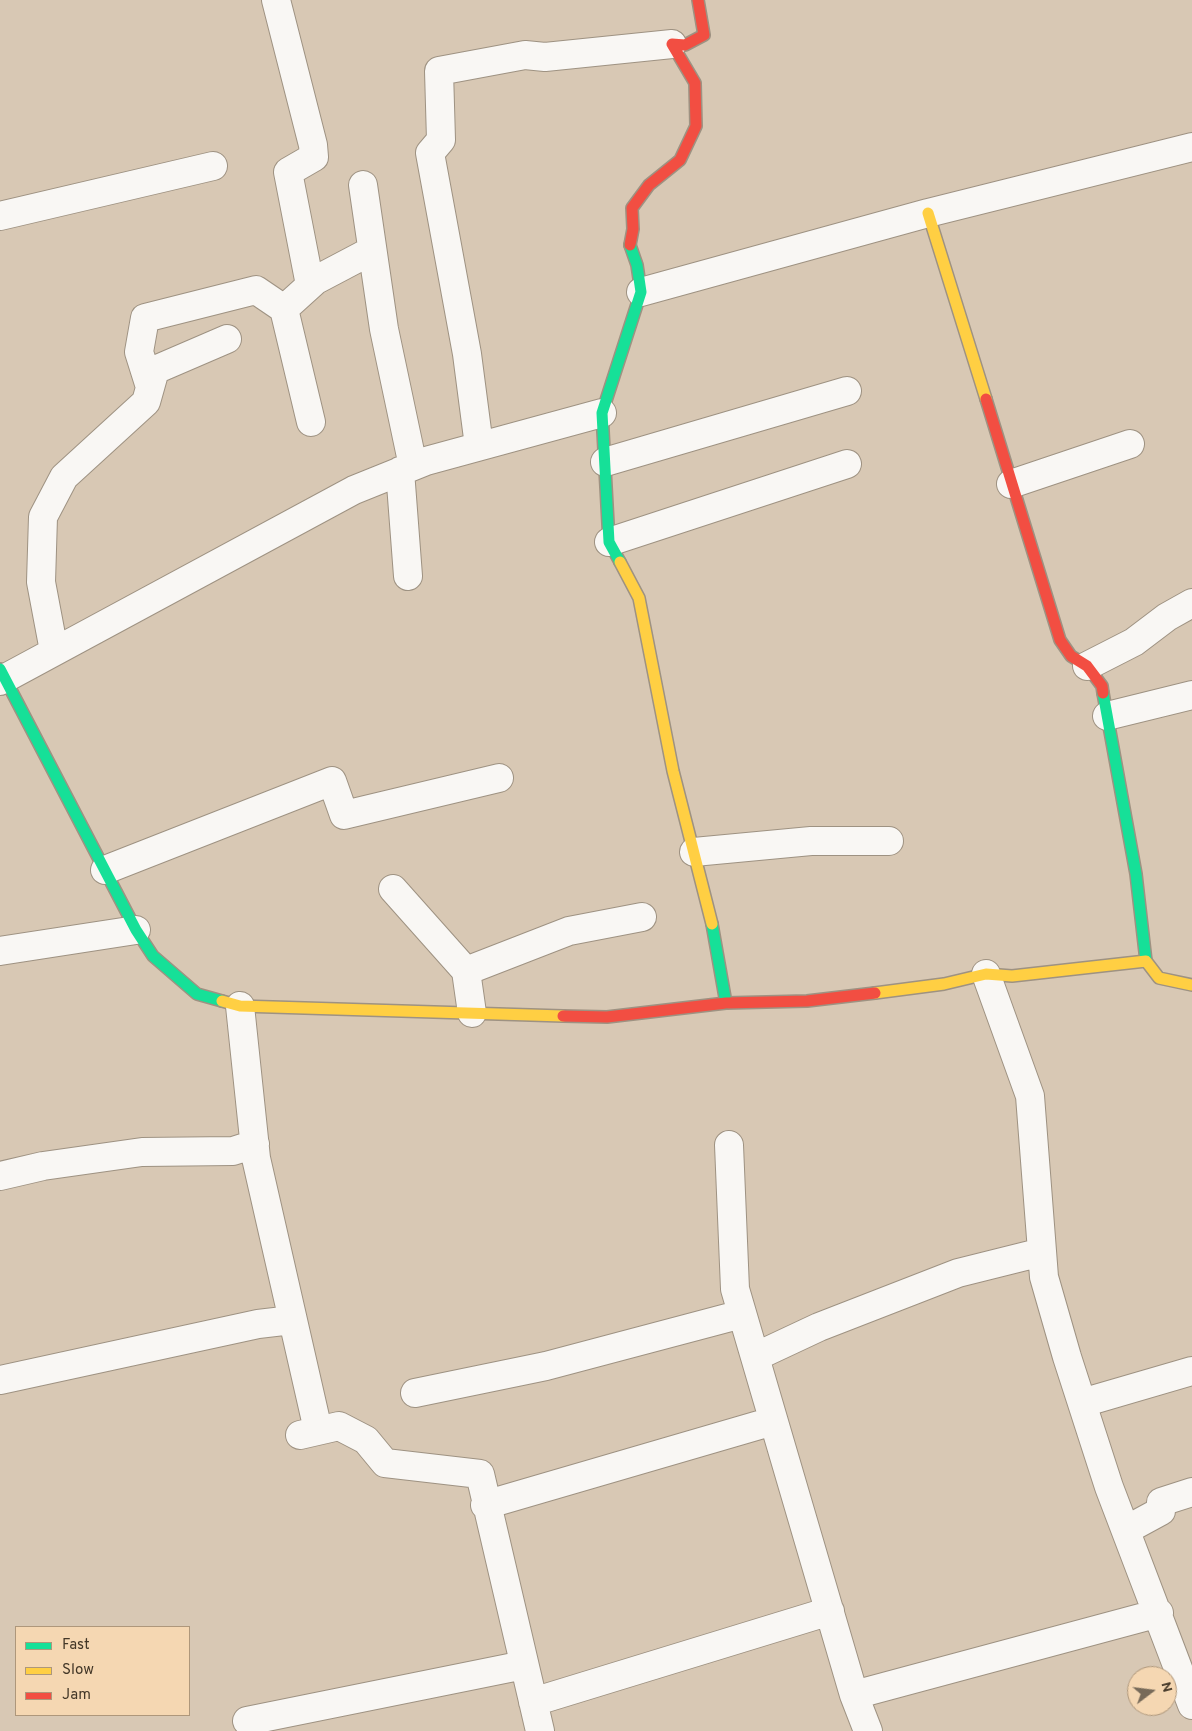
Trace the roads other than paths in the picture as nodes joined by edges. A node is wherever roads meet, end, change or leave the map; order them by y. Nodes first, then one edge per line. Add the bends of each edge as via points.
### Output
1 (276, 0) edge
2 (698, 0) edge
3 (672, 44) junction
4 (1192, 147) edge
5 (213, 166) dead end
6 (363, 185) dead end
7 (928, 213) junction
8 (0, 216) edge
9 (371, 251) junction
10 (310, 285) junction
11 (641, 292) junction
12 (284, 309) junction
13 (227, 339) dead end
14 (150, 386) junction
15 (847, 391) dead end
16 (602, 413) junction
17 (312, 422) dead end
18 (1130, 444) dead end
19 (479, 446) junction
20 (605, 462) junction
21 (847, 464) dead end
22 (407, 469) junction
23 (1011, 484) junction
24 (610, 542) junction
25 (408, 576) dead end
26 (1192, 603) edge
27 (54, 651) junction
28 (1087, 666) junction
29 (2, 676) edge
30 (1192, 695) edge
31 (1107, 716) junction
32 (499, 778) dead end
33 (889, 841) dead end
34 (694, 852) junction
35 (105, 870) junction
36 (393, 889) dead end
37 (642, 917) dead end
38 (136, 930) junction
39 (0, 951) edge
40 (1146, 961) junction
41 (466, 971) junction
42 (986, 974) junction
43 (1192, 985) edge
44 (726, 1003) junction
45 (240, 1006) junction
46 (472, 1013) junction
47 (255, 1144) junction
48 (729, 1145) dead end
49 (0, 1176) edge
50 (1042, 1252) junction
51 (742, 1314) junction
52 (292, 1320) junction
53 (755, 1357) junction
54 (1192, 1371) edge
55 (0, 1380) edge
56 (416, 1393) dead end
57 (1082, 1403) junction
58 (773, 1421) junction
59 (1192, 1492) edge
60 (485, 1505) junction
61 (1126, 1530) junction
62 (830, 1610) junction
63 (1159, 1613) junction
64 (524, 1665) junction
65 (854, 1695) junction
66 (533, 1702) junction
67 (1192, 1705) edge
68 (247, 1721) dead end
69 (540, 1731) edge
70 (868, 1731) edge

1 - 10 street via 313,145 314,157 288,172
2 - 3 street via 704,35 685,45
3 - 11 street via 694,84 696,126 680,160 648,185 632,208 630,248 637,265
3 - 19 street via 525,55 439,70 441,140 430,152 467,354
4 - 7 street
5 - 8 street
6 - 9 street
7 - 11 street
7 - 23 street
9 - 10 street
9 - 22 street
10 - 12 street
11 - 16 street
12 - 14 street via 256,290 145,318 139,352
12 - 17 street
13 - 14 street via 155,370
14 - 27 street via 146,402 64,477 43,517 40,582
15 - 20 street
16 - 19 street
16 - 20 street
18 - 23 street
19 - 22 street
20 - 24 street
21 - 24 street
22 - 25 street
22 - 27 street via 354,490
23 - 28 street via 1060,640 1072,656
24 - 34 street via 639,598 673,771
26 - 28 street via 1134,642
27 - 29 street
28 - 31 street via 1102,686
29 - 35 street
30 - 31 street
31 - 40 street via 1136,874
32 - 35 street via 344,816 332,781
33 - 34 street via 811,841
34 - 44 street
35 - 38 street
36 - 41 street
37 - 41 street via 569,931
38 - 39 street
38 - 45 street via 153,956 197,994
40 - 42 street via 1012,976
40 - 43 street via 1159,978
41 - 46 street
42 - 44 street via 944,984 807,1001
42 - 50 street via 1030,1096
44 - 46 street via 607,1017
45 - 46 street
45 - 47 street
47 - 49 street via 233,1151 142,1152 43,1166
47 - 52 street
48 - 51 street via 735,1289
50 - 53 street via 958,1273 820,1327
50 - 57 street via 1044,1277
51 - 53 street
51 - 56 street via 546,1366
52 - 55 street via 258,1324
52 - 60 street via 309,1433 339,1426 366,1440 385,1463 480,1474
53 - 58 street
54 - 57 street
57 - 61 street
58 - 60 street
58 - 62 street
59 - 61 street via 1161,1502 1161,1511
60 - 64 street
61 - 63 street
62 - 65 street
62 - 66 street
63 - 65 street
63 - 67 street
64 - 66 street
64 - 68 street
65 - 70 street
66 - 69 street

